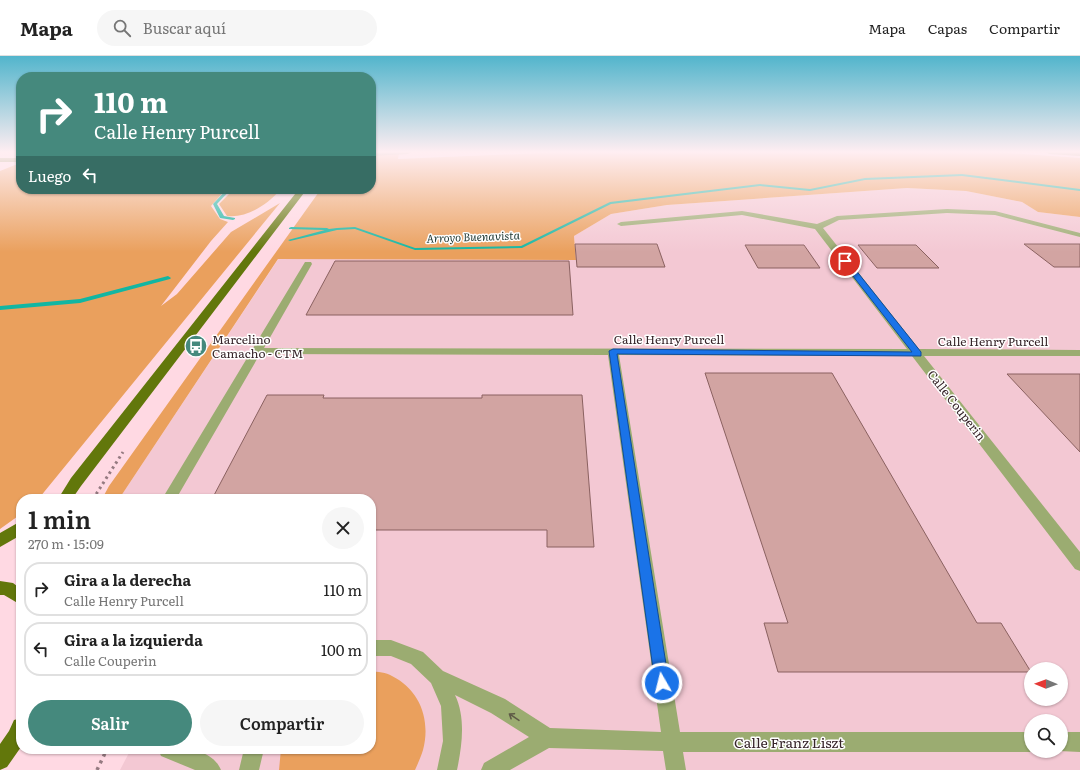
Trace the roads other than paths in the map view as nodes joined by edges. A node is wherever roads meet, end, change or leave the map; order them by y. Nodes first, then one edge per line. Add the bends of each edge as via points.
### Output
1 (299, 194) edge
2 (622, 224) dead end
3 (818, 227) junction
4 (1080, 235) edge
5 (308, 264) dead end
6 (613, 351) junction
7 (257, 352) junction
8 (1080, 353) edge
9 (918, 354) junction
10 (76, 482) junction
11 (62, 494) edge
12 (68, 494) edge
13 (172, 494) edge
14 (16, 530) edge
15 (0, 541) edge
16 (1080, 564) edge
17 (0, 588) edge
18 (16, 595) edge
19 (376, 648) edge
20 (437, 677) junction
21 (547, 738) junction
22 (16, 739) edge
23 (671, 742) junction
24 (1024, 742) edge
25 (1068, 742) edge
26 (1080, 742) edge
27 (180, 754) edge
28 (253, 754) edge
29 (0, 760) edge
30 (211, 770) edge
31 (249, 770) edge
32 (447, 770) edge
33 (491, 770) edge
34 (676, 770) edge

1 - 10 main road
2 - 3 street via 742,213
3 - 4 street via 837,218 947,211 995,213
3 - 9 street, Calle Couperin
5 - 7 street
6 - 7 street, Calle Henry Purcell
6 - 9 street, Calle Henry Purcell
6 - 23 street
7 - 13 street
8 - 9 street, Calle Henry Purcell
9 - 16 street, Calle Couperin
10 - 11 main road
10 - 12 main road
14 - 15 main road
17 - 18 main road via 6,588
19 - 20 street via 391,648 417,658
21 -> 20 street via 498,706
20 - 32 street via 450,705 453,741
21 - 23 street, Calle Franz Liszt
21 - 33 street
22 - 29 main road
23 - 24 street, Calle Franz Liszt
23 - 34 street
25 - 26 street
27 - 30 street via 204,764
28 - 31 street

